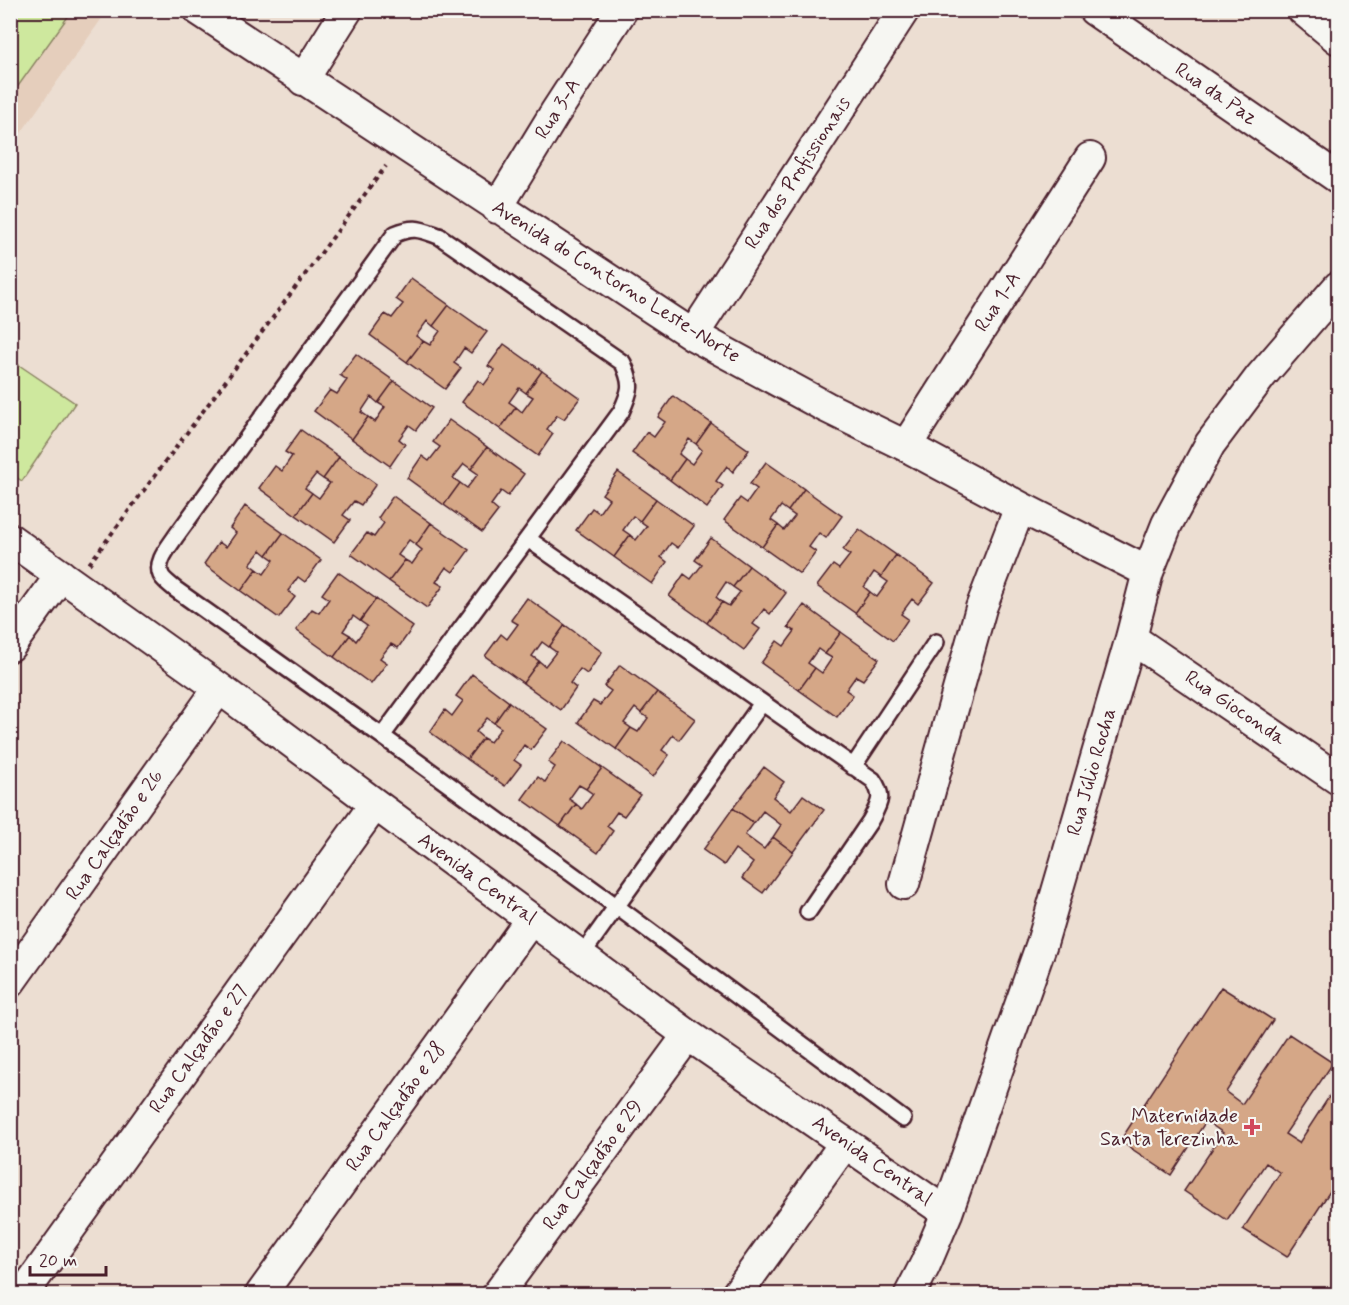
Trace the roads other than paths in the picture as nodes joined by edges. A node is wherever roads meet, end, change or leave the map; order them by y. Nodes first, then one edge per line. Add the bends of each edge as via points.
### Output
1 (347, 10) edge
2 (622, 10) edge
3 (904, 10) edge
4 (1094, 10) edge
5 (1303, 10) edge
6 (200, 11) edge
7 (1338, 39) edge
8 (303, 80) junction
9 (1089, 158) dead end
10 (1338, 178) edge
11 (497, 208) junction
12 (1338, 286) edge
13 (693, 335) junction
14 (906, 446) junction
15 (1020, 507) junction
16 (10, 539) edge
17 (528, 539) junction
18 (1148, 572) junction
19 (68, 580) junction
20 (1131, 638) junction
21 (936, 642) dead end
22 (10, 646) edge
23 (219, 688) junction
24 (762, 703) junction
25 (382, 736) junction
26 (853, 767) junction
27 (1338, 779) edge
28 (375, 804) junction
29 (904, 884) dead end
30 (616, 906) junction
31 (808, 912) dead end
32 (531, 919) junction
33 (581, 956) junction
34 (10, 982) edge
35 (688, 1035) junction
36 (903, 1119) dead end
37 (845, 1143) junction
38 (947, 1213) junction
39 (23, 1294) edge
40 (261, 1294) edge
41 (498, 1294) edge
42 (737, 1294) edge
43 (910, 1294) edge

1 - 8 street
2 - 11 street, Rua 3-A
3 - 13 street, Rua dos Profissionais
4 - 10 street, Rua da Paz
5 - 7 street
6 - 8 street, Avenida do Contorno Leste-Norte
8 - 11 street, Avenida do Contorno Leste-Norte
9 - 14 street, Rua 1-A
11 - 13 street, Avenida do Contorno Leste-Norte
12 - 18 street, Rua Júlio Rocha via 1261,376 1210,444 1167,524
13 - 14 street, Avenida do Contorno Leste-Norte
14 - 15 street, Avenida do Contorno Leste-Norte
15 - 18 street, Avenida do Contorno Leste-Norte
15 - 29 street via 981,608
16 - 19 street, Avenida Central
17 - 24 lane
17 - 25 lane
17 - 25 lane via 621,412 630,380 623,363 439,236 408,228 395,234 159,565 161,576 175,589
18 - 20 street, Rua Júlio Rocha
19 - 22 street
19 - 23 street, Avenida Central
20 - 27 street, Rua Gioconda
20 - 38 street, Rua Júlio Rocha via 1042,943
21 - 26 lane
23 - 28 street, Avenida Central
23 - 34 street, Rua Calçadão e 26
24 - 26 lane
24 - 30 lane
25 - 30 lane
26 - 31 lane via 873,780 881,796 879,806
28 - 32 street, Avenida Central
28 - 39 street, Rua Calçadão e 27
30 - 33 lane
30 - 36 lane
32 - 33 street, Avenida Central
32 - 40 street, Rua Calçadão e 28
33 - 35 street, Avenida Central
35 - 37 street, Avenida Central
35 - 41 street, Rua Calçadão e 29
37 - 38 street, Avenida Central
37 - 42 street
38 - 43 street, Rua Júlio Rocha

